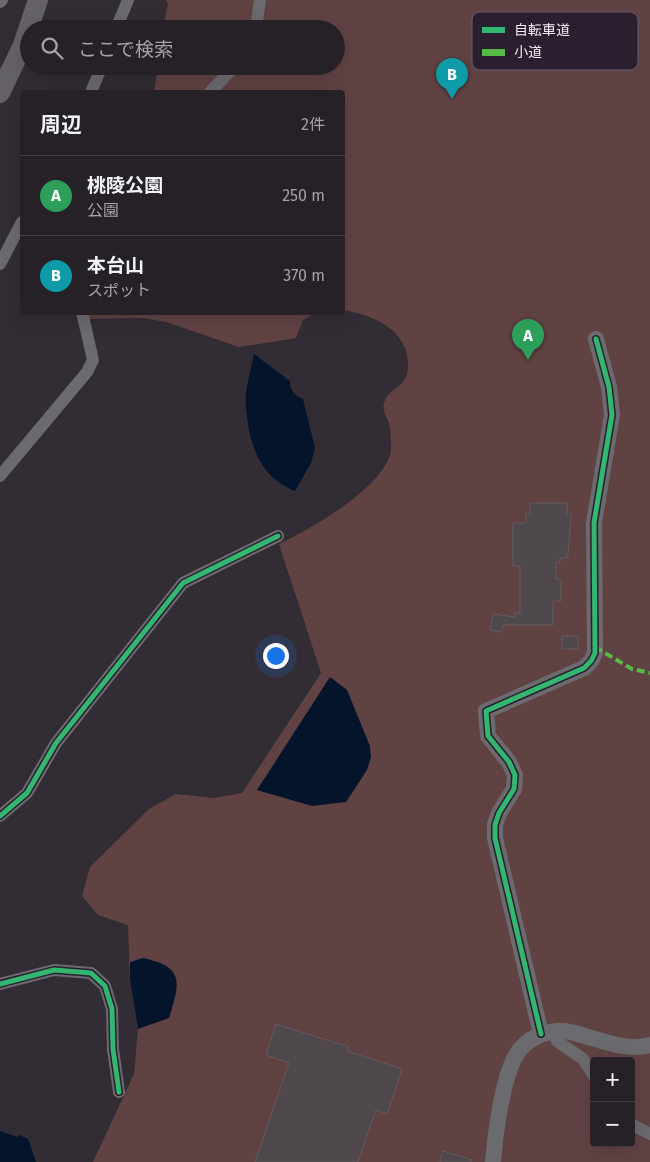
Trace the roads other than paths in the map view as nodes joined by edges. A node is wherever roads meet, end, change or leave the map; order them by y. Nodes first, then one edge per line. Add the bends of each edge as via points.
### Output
1 (38, 0) edge
2 (128, 0) edge
3 (260, 0) edge
4 (31, 20) edge
5 (120, 20) edge
6 (257, 20) edge
7 (20, 51) edge
8 (98, 75) edge
9 (226, 75) edge
10 (92, 90) edge
11 (212, 90) edge
12 (0, 93) edge
13 (20, 226) edge
14 (0, 264) edge
15 (83, 315) edge
16 (596, 339) dead end
17 (0, 476) edge
18 (278, 536) dead end
19 (0, 816) edge
20 (0, 984) edge
21 (547, 1033) junction
22 (650, 1045) edge
23 (590, 1069) edge
24 (119, 1092) dead end
25 (635, 1126) edge
26 (650, 1134) edge
27 (493, 1162) edge

1 - 4 main road
2 - 5 street
3 - 6 street
7 - 12 main road
8 - 10 street
9 - 11 street
13 - 14 street
15 - 17 street via 93,360 88,372
16 - 21 street via 609,387 612,415 594,523 595,654 584,668 486,711 488,736 515,775 514,789 495,825 495,838
18 - 19 street via 183,583 56,743 27,793
20 - 24 street via 54,970 91,973 105,986 112,1010
21 - 22 street via 569,1032 621,1046
21 - 23 street via 584,1059
21 - 27 street via 524,1045 515,1056 502,1101
25 - 26 street

